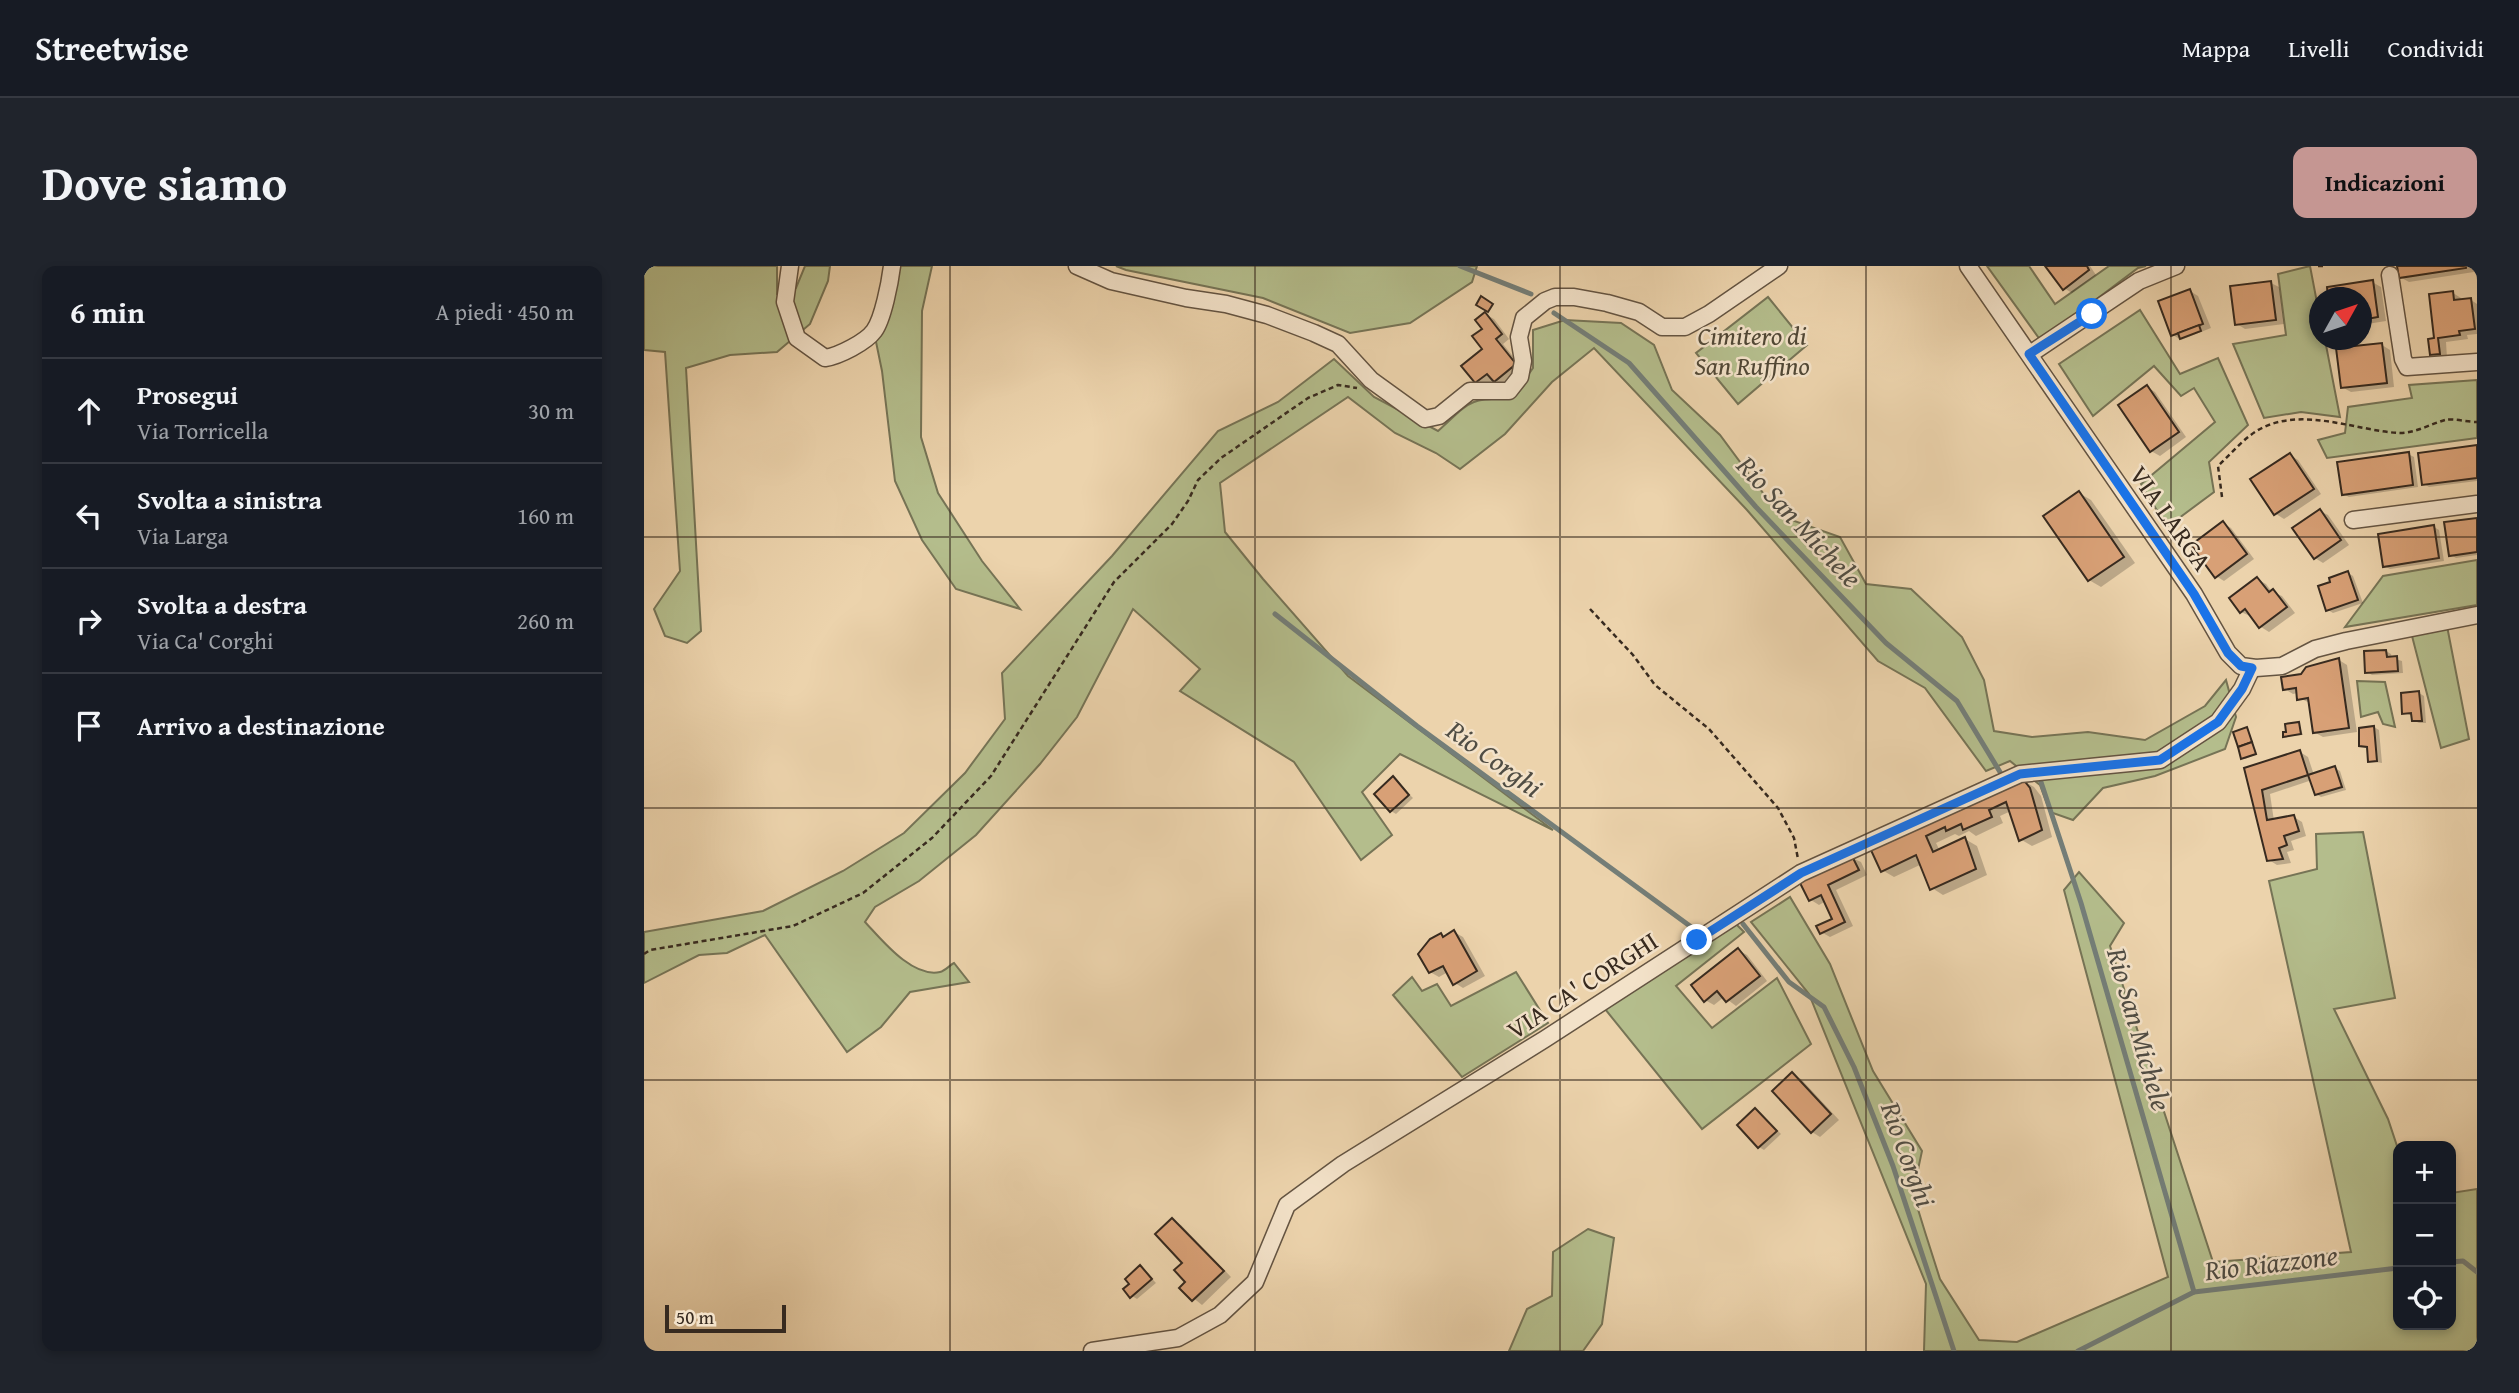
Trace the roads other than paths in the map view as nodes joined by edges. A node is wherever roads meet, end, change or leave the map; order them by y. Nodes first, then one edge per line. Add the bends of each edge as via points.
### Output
1 (790, 266) edge
2 (892, 266) edge
3 (1077, 266) edge
4 (1779, 266) edge
5 (1968, 266) edge
6 (2176, 266) edge
7 (2390, 275) dead end
8 (2029, 354) junction
9 (2477, 362) edge
10 (2477, 504) edge
11 (2353, 520) dead end
12 (2477, 615) edge
13 (2252, 668) junction
14 (1092, 1351) edge

1 - 2 street via 785,302 797,338 825,358 839,355 874,331 890,287
3 - 4 street via 1111,281 1226,304 1314,333 1338,344 1387,393 1425,419 1439,416 1470,391 1509,391 1520,377 1519,337 1524,318 1545,301 1574,297 1607,303 1639,312 1662,327 1685,327
5 - 8 street, VIA LARGA
6 - 8 street via 2139,281
7 - 9 street via 2407,367
8 - 13 street, VIA LARGA via 2194,594 2228,653 2241,666
10 - 11 street
12 - 13 street via 2325,646 2282,666
13 - 14 street, VIA CA' CORGHI via 2218,722 2160,760 2020,774 1801,873 1343,1164 1287,1205 1255,1282 1220,1315 1178,1338

